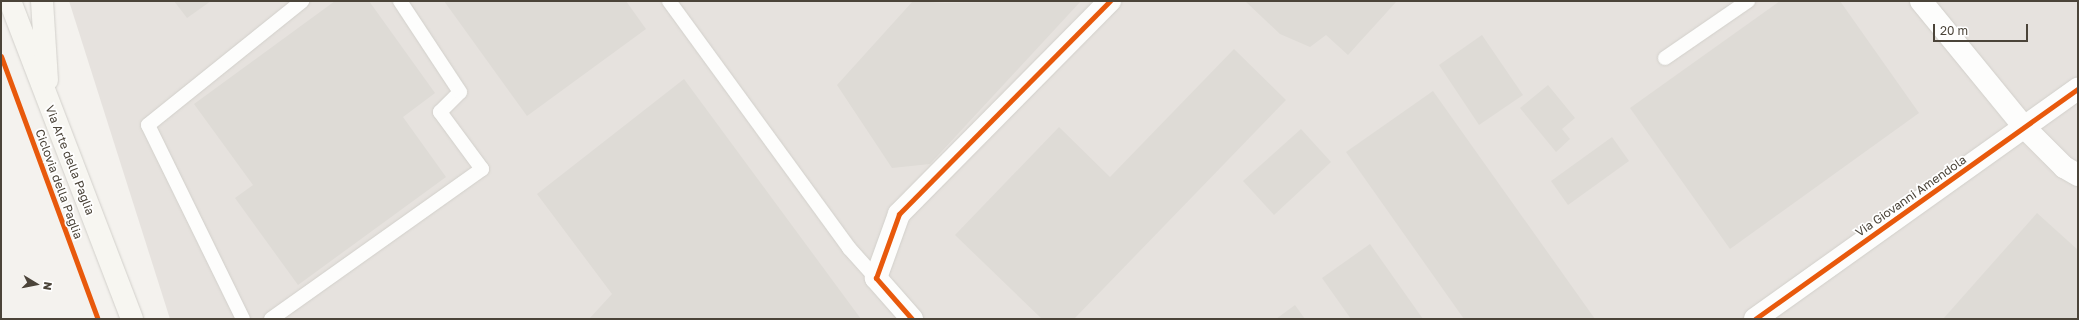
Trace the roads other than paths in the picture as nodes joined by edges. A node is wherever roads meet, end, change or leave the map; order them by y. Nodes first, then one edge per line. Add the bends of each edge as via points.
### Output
1 (10, 1) edge
2 (42, 1) edge
3 (302, 1) edge
4 (400, 1) edge
5 (669, 1) edge
6 (1110, 1) edge
7 (1748, 1) edge
8 (1921, 1) edge
9 (1665, 58) dead end
10 (2078, 89) edge
11 (49, 107) junction
12 (2024, 127) junction
13 (2078, 176) edge
14 (876, 278) junction
15 (132, 319) edge
16 (243, 319) edge
17 (271, 319) edge
18 (912, 319) edge
19 (1755, 319) edge

1 - 11 main road, Via Arte della Paglia
2 - 11 main road
3 - 16 lane via 148,125
4 - 17 lane via 460,92 440,112 482,169
5 - 14 lane via 849,248
6 - 14 street via 899,214
7 - 9 lane
8 - 12 street
10 - 12 street, Via Giovanni Amendola
11 - 15 main road, Via Arte della Paglia
12 - 13 street via 2064,167
12 - 19 street, Via Giovanni Amendola
14 - 18 street

